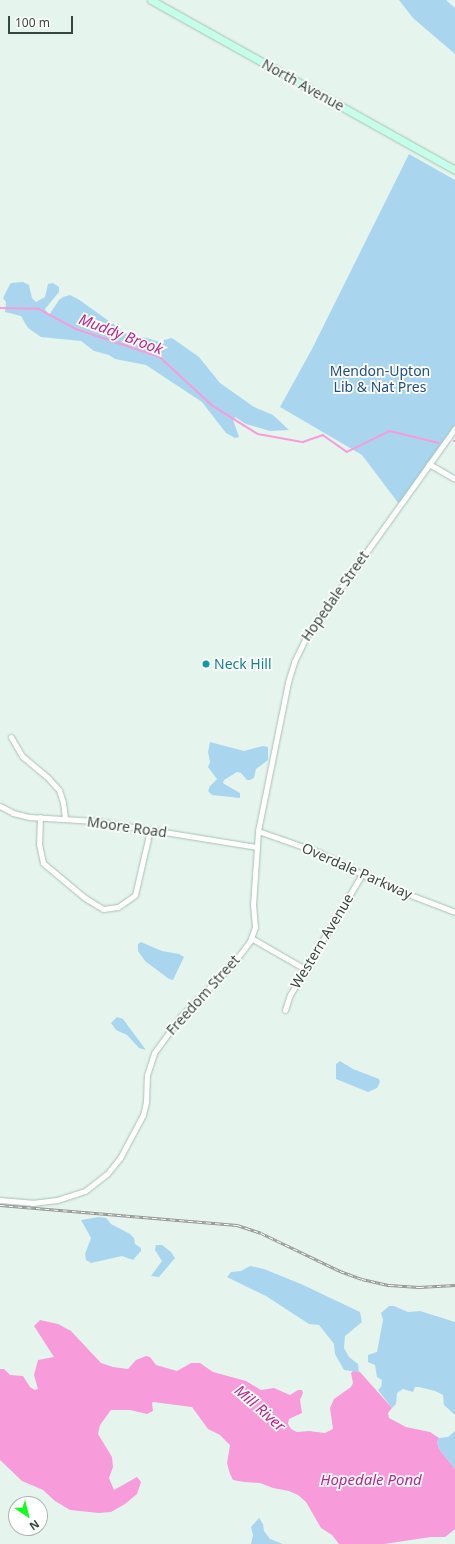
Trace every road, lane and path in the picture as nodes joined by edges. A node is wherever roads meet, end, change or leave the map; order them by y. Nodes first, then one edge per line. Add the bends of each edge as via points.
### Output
1 (151, 0) edge
2 (455, 170) edge
3 (455, 428) edge
4 (429, 464) junction
5 (455, 479) edge
6 (11, 737) dead end
7 (267, 786) joint
8 (0, 806) edge
9 (40, 817) junction
10 (65, 819) junction
11 (150, 830) junction
12 (258, 831) junction
13 (256, 847) junction
14 (362, 874) junction
15 (455, 912) edge
16 (251, 938) junction
17 (305, 969) junction
18 (286, 1010) dead end
19 (0, 1200) edge

1 - 2 main road, North Avenue
3 - 4 street, Hopedale Street
4 - 5 street
4 - 7 street, Hopedale Street via 300,648 288,682
6 - 10 street via 22,756 59,790
7 - 12 street, Freedom Street
8 - 9 street, Moore Road via 13,813
9 - 10 street, Moore Road
9 - 11 street via 39,844 43,863 88,901 103,909 118,907 135,895
10 - 11 street, Moore Road
11 - 13 street, Moore Road
12 - 13 street, Freedom Street
12 - 14 street, Overdale Parkway via 318,852
13 - 16 street, Freedom Street via 253,905 255,927
14 - 15 street, Overdale Parkway
14 - 17 street, Western Avenue
16 - 17 street
16 - 19 street, Freedom Street via 232,965 181,1016 154,1053 147,1075 143,1115 120,1158 107,1174 85,1191 57,1200 32,1203
17 - 18 street, Western Avenue via 290,994

